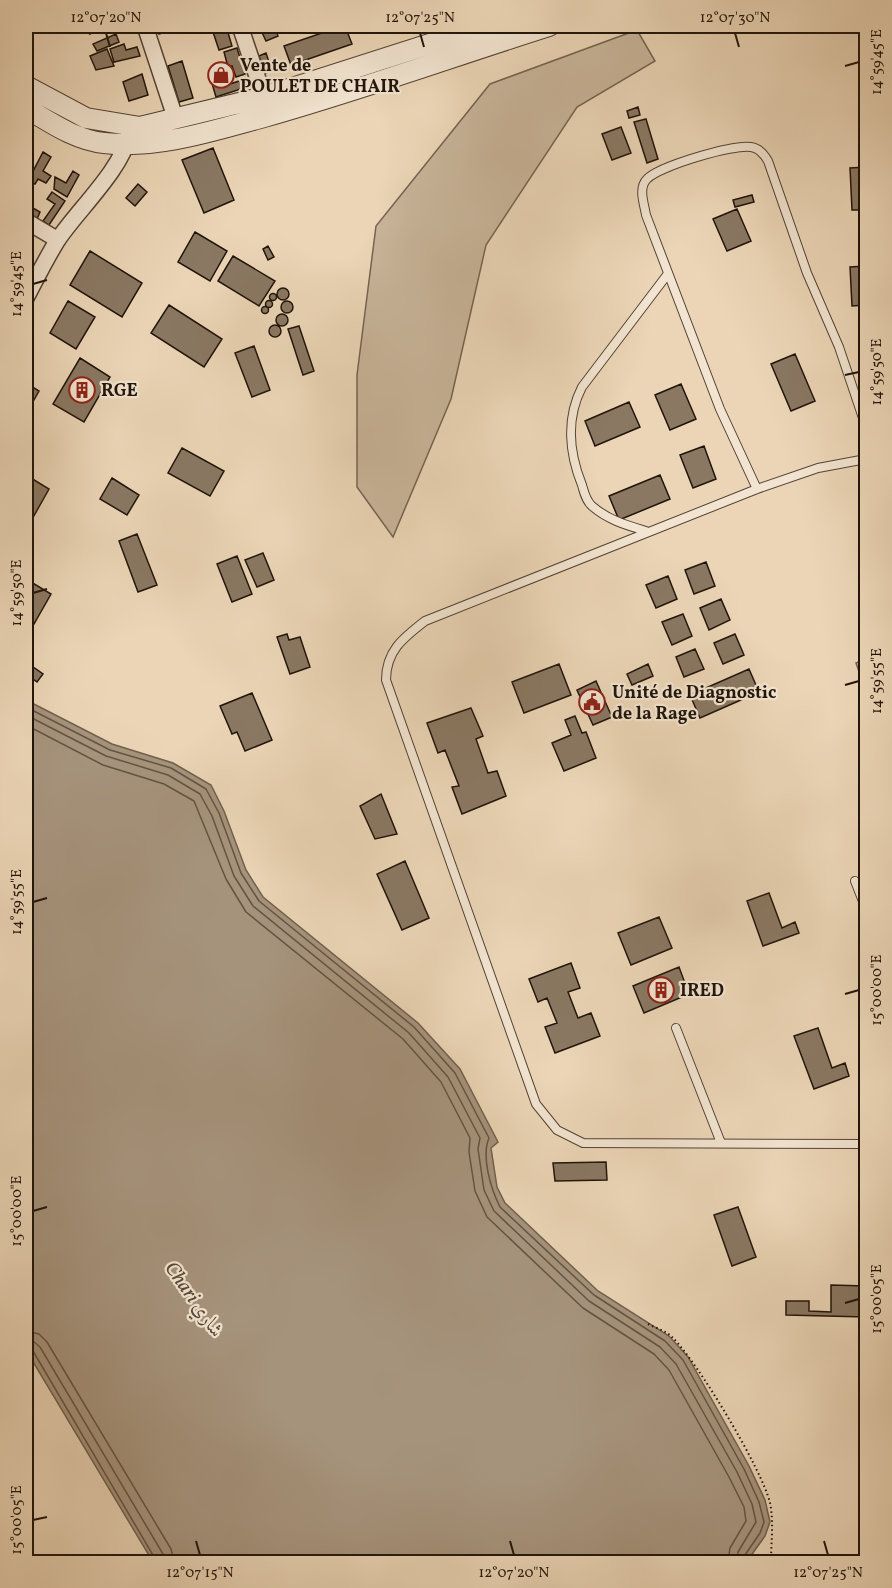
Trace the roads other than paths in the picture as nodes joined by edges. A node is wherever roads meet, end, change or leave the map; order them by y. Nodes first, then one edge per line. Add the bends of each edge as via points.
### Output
1 (145, 26) edge
2 (240, 26) edge
3 (486, 26) edge
4 (549, 26) edge
5 (447, 40) edge
6 (26, 86) edge
7 (264, 97) junction
8 (26, 108) edge
9 (176, 120) junction
10 (128, 135) junction
11 (26, 221) edge
12 (58, 240) junction
13 (667, 275) junction
14 (26, 298) edge
15 (867, 427) edge
16 (867, 459) edge
17 (757, 489) junction
18 (646, 531) junction
19 (855, 881) dead end
20 (867, 909) edge
21 (676, 1028) dead end
22 (721, 1143) junction
23 (867, 1144) edge

1 - 9 street
2 - 7 street
3 - 5 street
4 - 5 street
5 - 7 street
5 - 10 street via 318,102 195,136
6 - 10 street
7 - 9 street
8 - 10 street via 82,139
9 - 10 street
10 - 12 street via 106,178
11 - 12 street
12 - 14 street
13 - 15 lane via 641,191 647,179 675,165 730,150 750,147 761,151 840,347
13 - 17 lane via 720,409
13 - 18 lane via 582,387 575,400 570,438 574,467 589,504 609,519
16 - 17 lane via 818,468
17 - 18 lane
18 - 22 lane via 425,621 395,648 386,662 386,680 537,1104 557,1130 583,1143
19 - 20 lane
21 - 22 lane
22 - 23 lane

